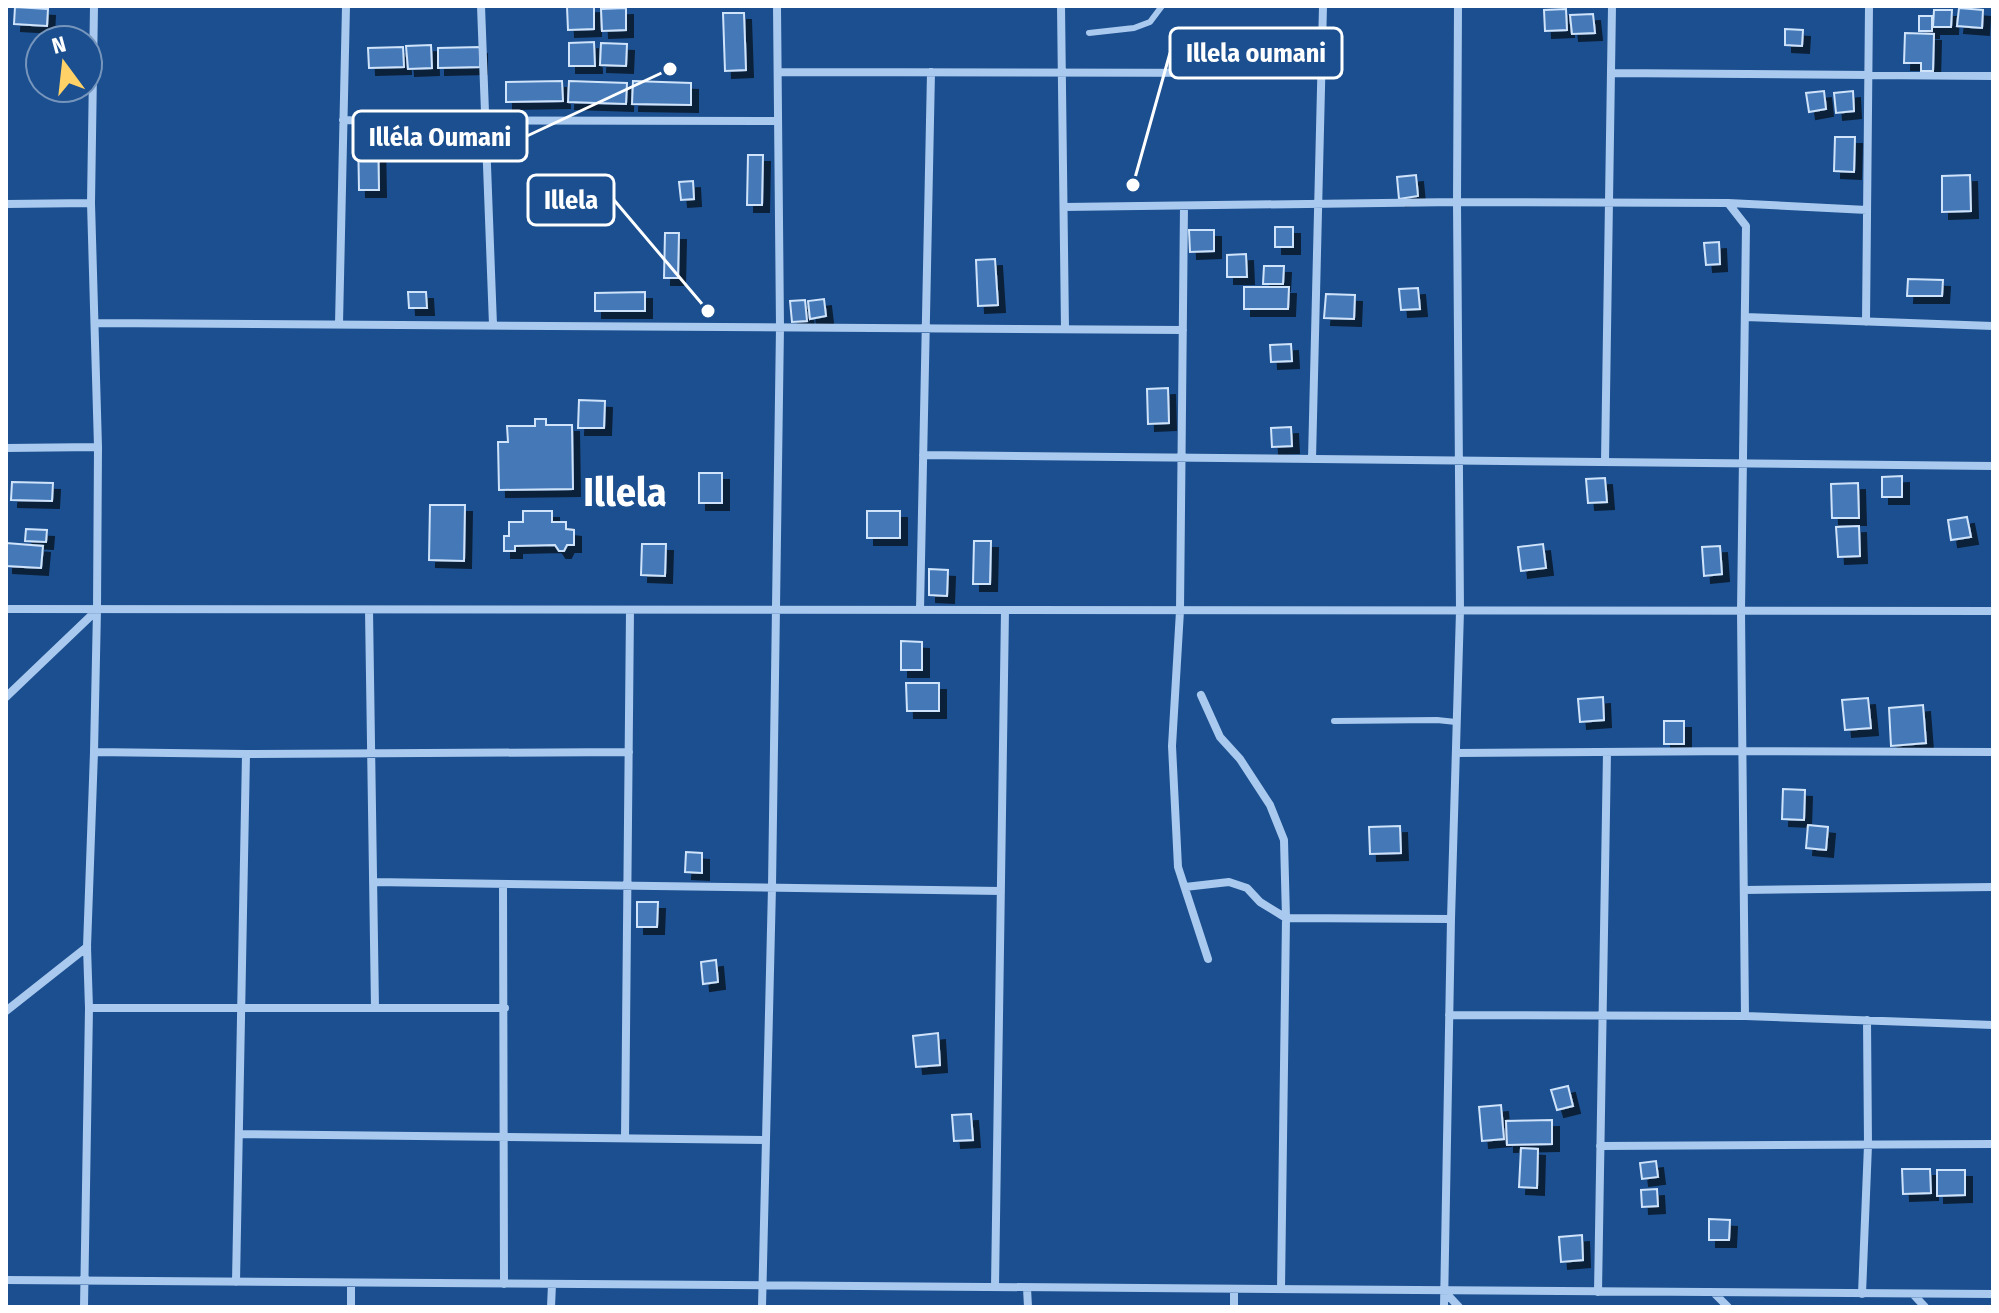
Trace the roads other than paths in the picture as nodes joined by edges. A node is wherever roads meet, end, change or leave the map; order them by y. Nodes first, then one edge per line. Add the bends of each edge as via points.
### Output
1 (94, 6) edge
2 (346, 6) edge
3 (481, 6) edge
4 (777, 6) edge
5 (1061, 6) edge
6 (1162, 6) edge
7 (1323, 6) edge
8 (1458, 6) edge
9 (1612, 6) edge
10 (1869, 6) edge
11 (1089, 33) dead end
12 (778, 72) junction
13 (931, 72) junction
14 (1062, 73) junction
15 (1321, 73) junction
16 (1611, 73) junction
17 (1869, 75) junction
18 (1993, 76) edge
19 (343, 120) junction
20 (486, 120) junction
21 (778, 121) junction
22 (1457, 202) junction
23 (91, 203) junction
24 (1609, 203) junction
25 (1728, 203) junction
26 (6, 204) edge
27 (1318, 204) junction
28 (1184, 206) junction
29 (1064, 207) junction
30 (1867, 210) junction
31 (1745, 317) junction
32 (1866, 322) junction
33 (95, 323) junction
34 (339, 324) junction
35 (493, 325) junction
36 (1993, 326) edge
37 (780, 327) junction
38 (926, 328) junction
39 (1065, 329) junction
40 (1183, 330) junction
41 (98, 447) junction
42 (6, 448) edge
43 (923, 455) junction
44 (1182, 457) junction
45 (1312, 459) junction
46 (1459, 461) junction
47 (1605, 462) junction
48 (1743, 463) junction
49 (1993, 466) edge
50 (6, 609) edge
51 (97, 610) junction
52 (369, 610) junction
53 (630, 610) junction
54 (775, 610) junction
55 (920, 610) junction
56 (1005, 610) junction
57 (1180, 611) junction
58 (1460, 611) junction
59 (1741, 611) junction
60 (1993, 611) edge
61 (1201, 695) dead end
62 (6, 697) edge
63 (1334, 721) dead end
64 (1456, 722) junction
65 (1743, 751) junction
66 (94, 752) junction
67 (629, 752) junction
68 (1607, 752) junction
69 (1993, 752) edge
70 (1456, 753) junction
71 (246, 754) junction
72 (372, 754) junction
73 (373, 882) junction
74 (503, 884) junction
75 (627, 885) junction
76 (772, 887) junction
77 (1185, 887) junction
78 (1993, 887) edge
79 (1744, 890) junction
80 (1001, 891) junction
81 (1286, 918) junction
82 (1451, 919) junction
83 (87, 947) junction
84 (1208, 959) dead end
85 (89, 1008) junction
86 (241, 1008) junction
87 (375, 1008) junction
88 (505, 1008) junction
89 (6, 1011) edge
90 (1449, 1015) junction
91 (1602, 1015) junction
92 (1745, 1016) junction
93 (1867, 1020) junction
94 (1993, 1025) edge
95 (239, 1134) junction
96 (505, 1136) junction
97 (625, 1138) junction
98 (765, 1140) junction
99 (1993, 1144) edge
100 (1868, 1145) junction
101 (1600, 1146) junction
102 (6, 1280) edge
103 (84, 1281) junction
104 (236, 1282) junction
105 (351, 1283) junction
106 (504, 1284) junction
107 (552, 1284) junction
108 (762, 1286) junction
109 (995, 1287) junction
110 (1027, 1288) junction
111 (1234, 1289) junction
112 (1281, 1289) junction
113 (1444, 1291) junction
114 (1598, 1292) junction
115 (1714, 1293) junction
116 (1862, 1294) junction
117 (1913, 1294) junction
118 (1993, 1294) edge
119 (84, 1307) edge
120 (351, 1307) edge
121 (551, 1307) edge
122 (762, 1307) edge
123 (1028, 1307) edge
124 (1234, 1307) edge
125 (1444, 1307) edge
126 (1459, 1307) edge
127 (1728, 1307) edge
128 (1925, 1307) edge

1 - 23 street
2 - 19 street
3 - 20 street
4 - 12 street
5 - 14 street
6 - 11 lane via 1150,22 1134,28
7 - 15 street
8 - 22 street
9 - 16 street
10 - 17 street
12 - 13 street
12 - 21 street
13 - 14 street
13 - 38 street
14 - 15 street
14 - 29 street
15 - 27 street
16 - 17 street
16 - 24 street
17 - 18 street
17 - 30 street
19 - 20 street
19 - 34 street
20 - 21 street
20 - 35 street
21 - 37 street
22 - 24 street
22 - 27 street
22 - 46 street
23 - 26 street
23 - 33 street
24 - 25 street
24 - 47 street
25 - 30 street
25 - 31 street via 1746,226
27 - 28 street
27 - 45 street
28 - 29 street
28 - 40 street
29 - 39 street
30 - 32 street
31 - 32 street
31 - 48 street
32 - 36 street
33 - 34 street
33 - 41 street
34 - 35 street
35 - 37 street
37 - 38 street
37 - 54 street
38 - 39 street
38 - 43 street
39 - 40 street
40 - 44 street
41 - 42 street
41 - 51 street
43 - 44 street
43 - 55 street
44 - 45 street
44 - 57 street
45 - 46 street
46 - 47 street
46 - 58 street
47 - 48 street
48 - 49 street
48 - 59 street
50 - 51 street
51 - 52 street
51 - 62 street
51 - 66 street
52 - 53 street
52 - 72 street
53 - 54 street
53 - 67 street
54 - 55 street
54 - 76 street
55 - 56 street
56 - 57 street
56 - 80 street
57 - 58 street
57 - 77 street via 1172,746 1178,867
58 - 59 street
58 - 64 street
59 - 60 street
59 - 65 street
61 - 81 street via 1220,737 1270,805 1284,840
63 - 64 lane
64 - 70 street
65 - 68 street
65 - 69 street
65 - 79 street
66 - 71 street
66 - 83 street
67 - 72 street
67 - 75 street
68 - 70 street
68 - 91 street
70 - 82 street
71 - 72 street
71 - 86 street
72 - 73 street
73 - 74 street
73 - 87 street
74 - 75 street
74 - 88 street
75 - 76 street
75 - 97 street
76 - 80 street
76 - 98 street
77 - 81 street via 1229,882 1247,888
77 - 84 street
78 - 79 street
79 - 92 street
80 - 109 street
81 - 82 street
81 - 112 street
82 - 90 street
83 - 85 street
83 - 89 street
85 - 86 street
85 - 103 street
86 - 87 street
86 - 95 street
87 - 88 street
88 - 96 street
90 - 91 street
90 - 113 street
91 - 92 street
91 - 101 street
92 - 93 street
93 - 94 street
93 - 100 street
95 - 96 street
95 - 104 street
96 - 97 street
96 - 106 street
97 - 98 street
98 - 108 street
99 - 100 street
100 - 101 street
100 - 116 street
101 - 114 street
102 - 103 street
103 - 104 street
103 - 119 street
104 - 105 street
105 - 106 street
105 - 120 street
106 - 107 street
107 - 108 street
107 - 121 street
108 - 109 street
108 - 122 street
109 - 110 street
110 - 111 street
110 - 123 street
111 - 112 street
111 - 124 street
112 - 113 street
113 - 114 street
113 - 125 street
113 - 126 street
114 - 115 street
115 - 116 street
115 - 127 street
116 - 117 street
117 - 118 street
117 - 128 street

